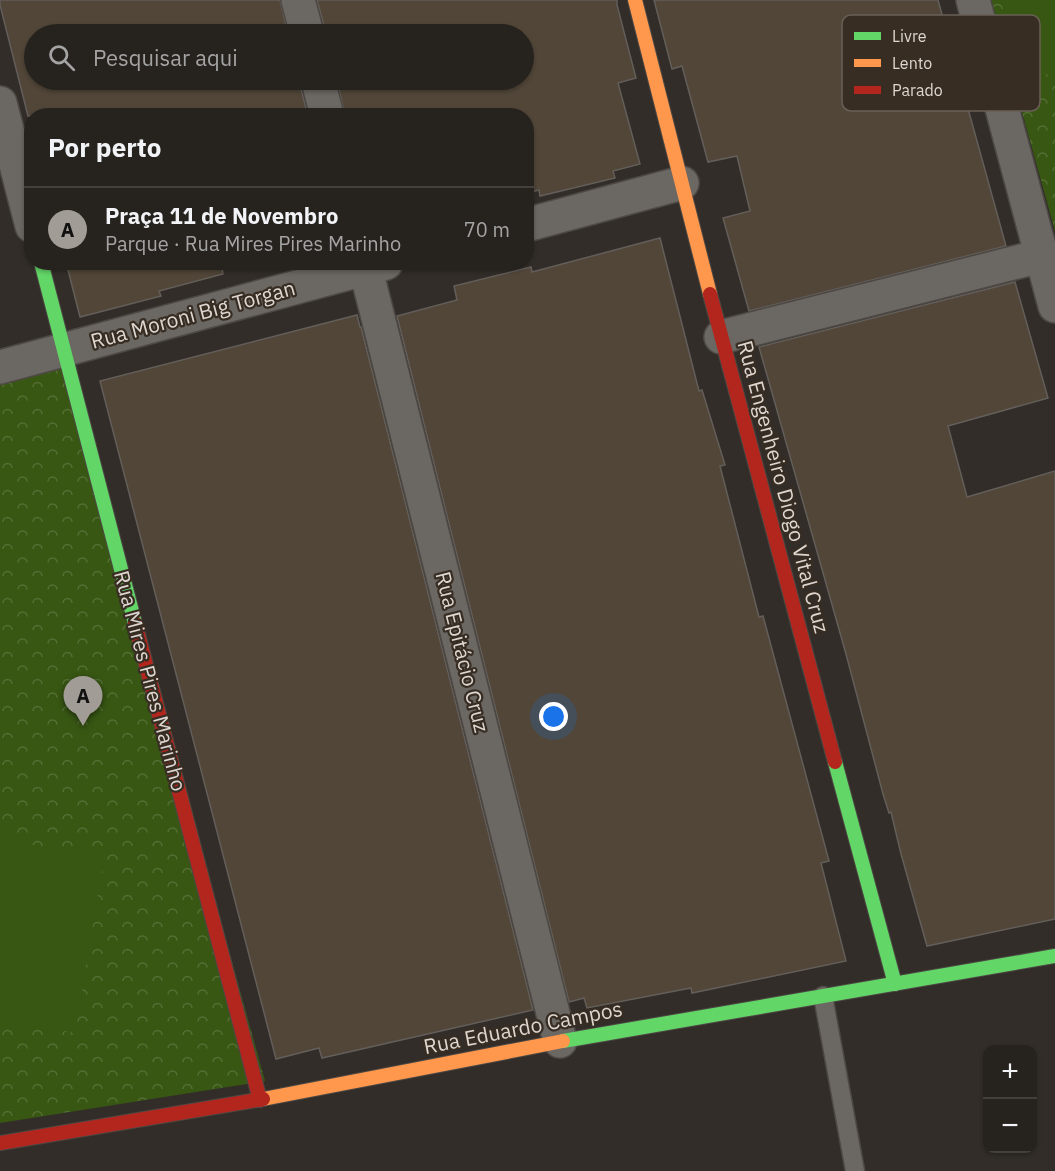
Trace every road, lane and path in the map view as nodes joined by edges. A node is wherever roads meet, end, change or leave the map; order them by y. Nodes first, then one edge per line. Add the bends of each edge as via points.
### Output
1 (298, 0) edge
2 (635, 0) edge
3 (973, 0) edge
4 (977, 15) edge
5 (304, 24) edge
6 (320, 90) edge
7 (0, 103) edge
8 (325, 108) edge
9 (1002, 111) edge
10 (682, 183) junction
11 (24, 195) edge
12 (534, 223) edge
13 (1041, 256) junction
14 (43, 270) edge
15 (351, 270) edge
16 (373, 270) edge
17 (1055, 306) edge
18 (721, 337) junction
19 (63, 351) junction
20 (0, 367) edge
21 (1055, 956) edge
22 (895, 984) junction
23 (824, 996) junction
24 (560, 1041) junction
25 (260, 1100) junction
26 (0, 1143) edge
27 (855, 1171) edge

1 - 5 street
2 - 10 street, Rua Engenheiro Diogo Vital Cruz
3 - 4 street
6 - 8 street
7 - 11 street
9 - 13 street
10 - 12 street
10 - 18 street, Rua Engenheiro Diogo Vital Cruz
13 - 17 street
13 - 18 street
14 - 19 street, Rua Mires Pires Marinho
15 - 19 street, Rua Moroni Big Torgan
16 - 24 street, Rua Epitácio Cruz
18 - 22 street, Rua Engenheiro Diogo Vital Cruz
19 - 20 street, Rua Moroni Big Torgan
19 - 25 street, Rua Mires Pires Marinho
21 - 22 street, Rua Eduardo Campos
22 - 23 street, Rua Eduardo Campos
23 - 24 street, Rua Eduardo Campos
23 - 27 lane
24 - 25 street, Rua Eduardo Campos
25 - 26 street, Rua Eduardo Campos

